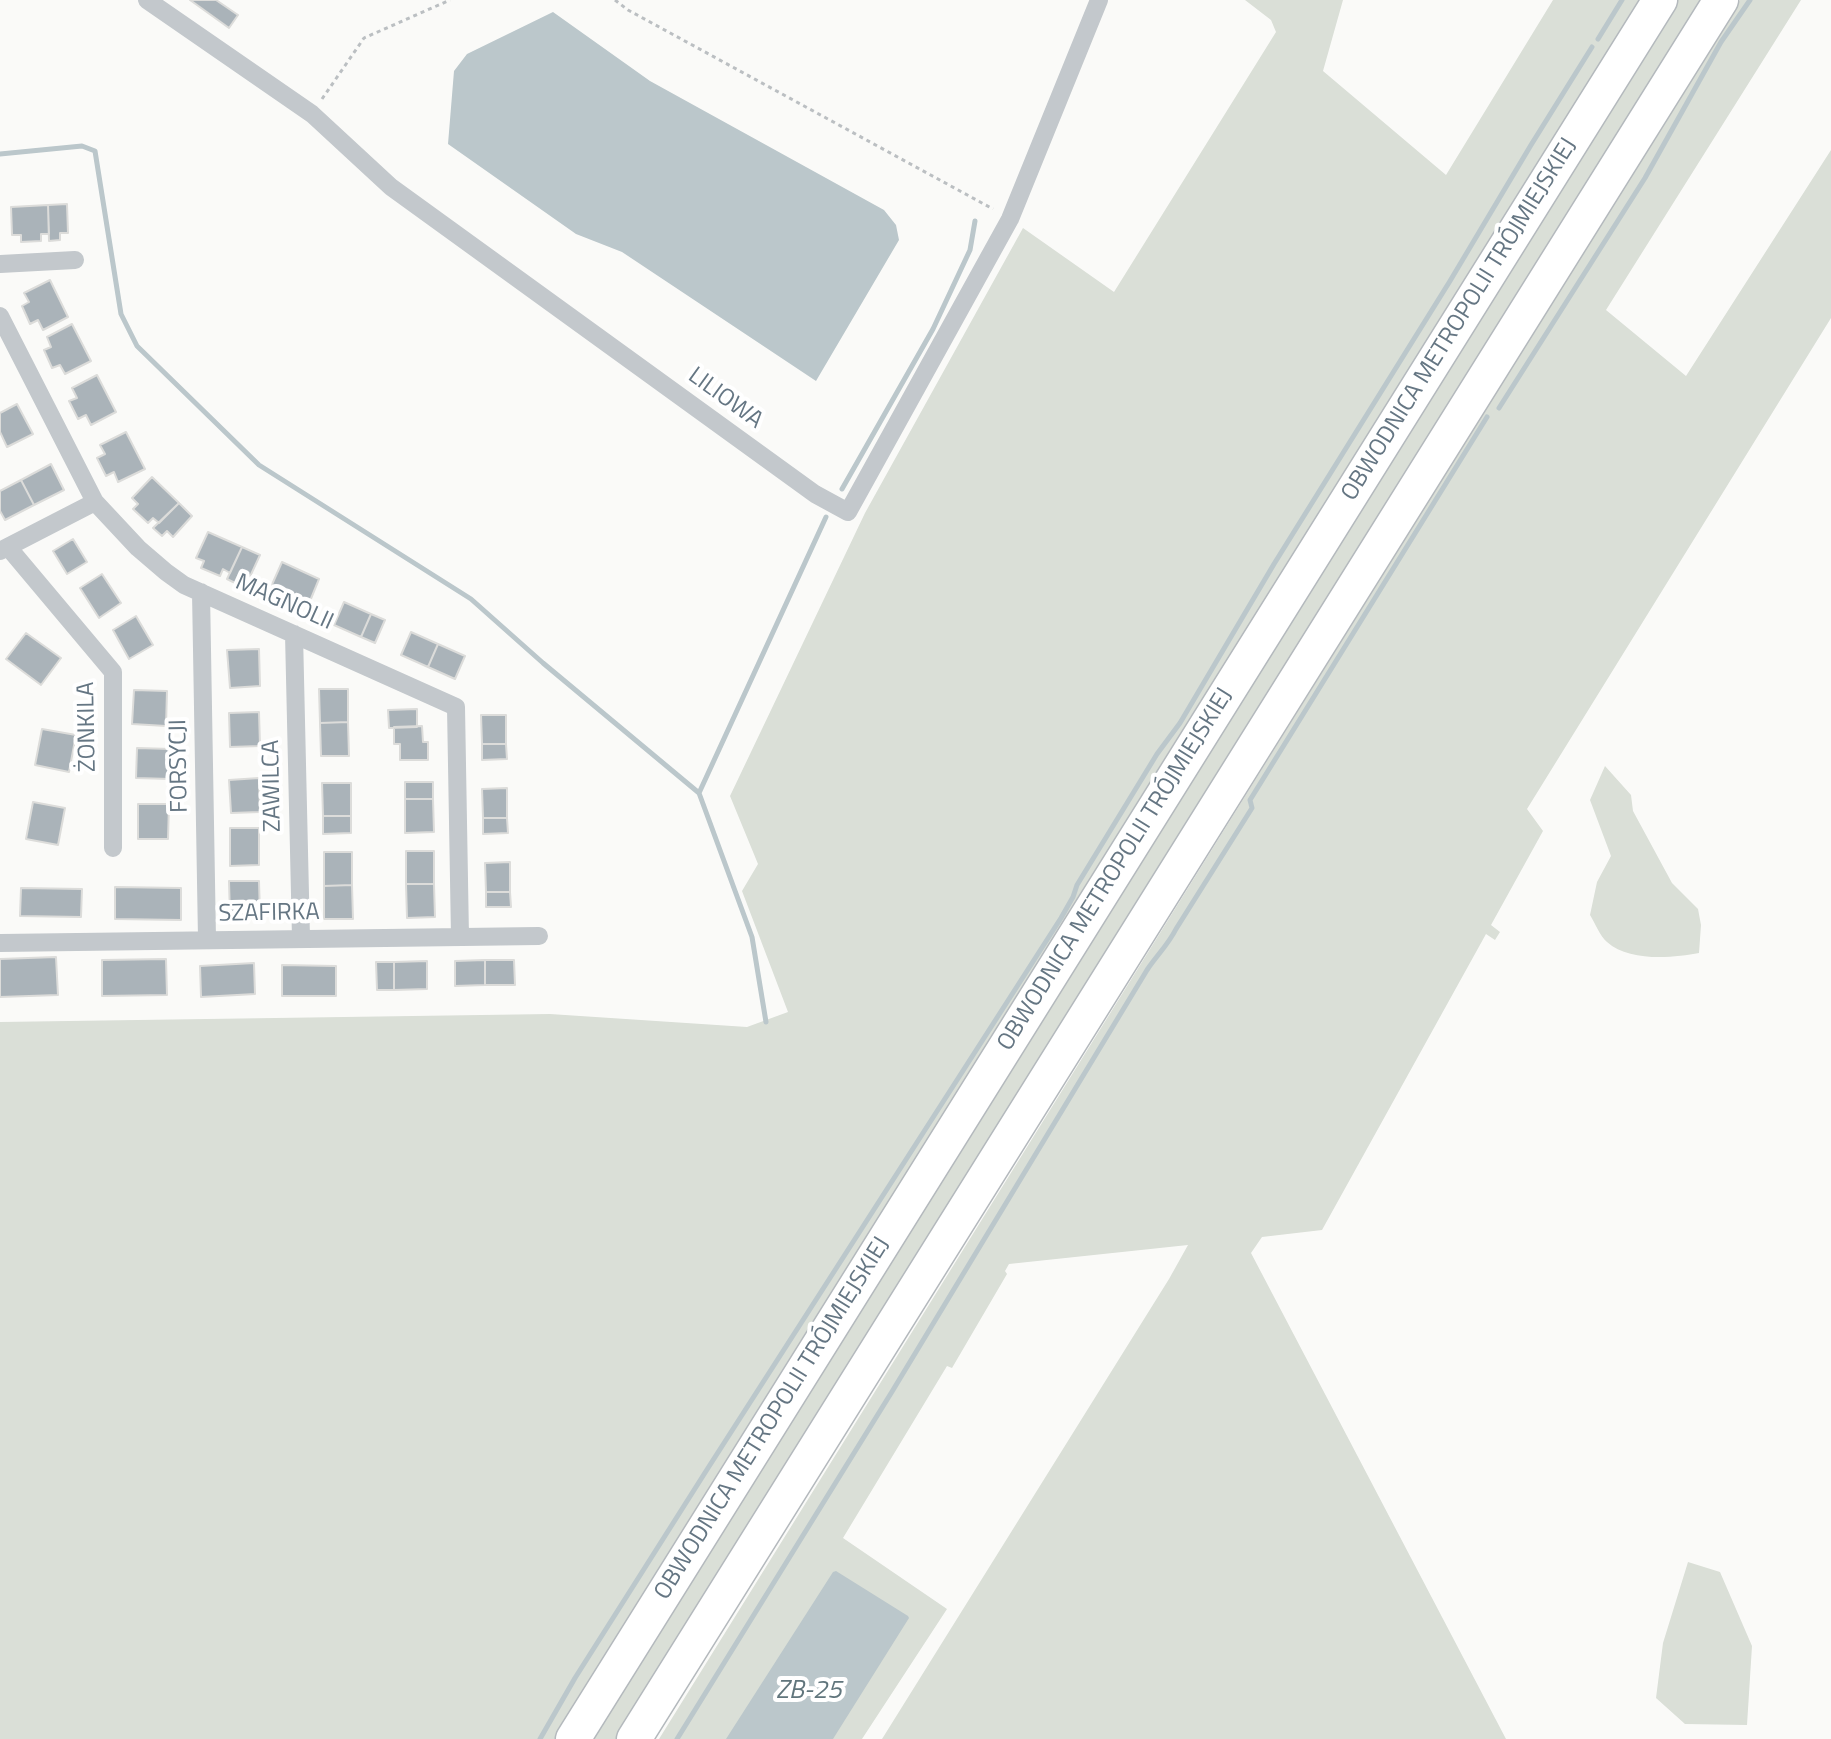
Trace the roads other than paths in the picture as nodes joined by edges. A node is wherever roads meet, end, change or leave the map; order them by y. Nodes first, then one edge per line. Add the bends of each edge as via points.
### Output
1 (147, 0) edge
2 (1099, 0) edge
3 (1660, 0) edge
4 (1721, 0) edge
5 (75, 260) dead end
6 (0, 264) edge
7 (0, 316) edge
8 (95, 502) junction
9 (4, 549) edge
10 (201, 592) junction
11 (294, 634) junction
12 (113, 848) dead end
13 (539, 936) dead end
14 (460, 937) junction
15 (301, 938) junction
16 (207, 939) junction
17 (0, 943) edge
18 (573, 1739) edge
19 (634, 1739) edge

1 - 2 street, LILIOWA via 312,114 391,187 815,494 848,512 1010,219
3 - 18 highway, OBWODNICA METROPOLII TRÓJMIEJSKIEJ
4 - 19 highway
5 - 6 street
7 - 8 street, MAGNOLII
8 - 9 street
8 - 10 street, MAGNOLII via 166,572
9 - 12 street, ŻONKILA via 113,672
10 - 11 street, MAGNOLII
10 - 16 street, FORSYCJI
11 - 14 street, MAGNOLII via 456,707
11 - 15 street, ZAWILCA
13 - 14 street, SZAFIRKA
14 - 15 street, SZAFIRKA
15 - 16 street, SZAFIRKA
16 - 17 street, SZAFIRKA

